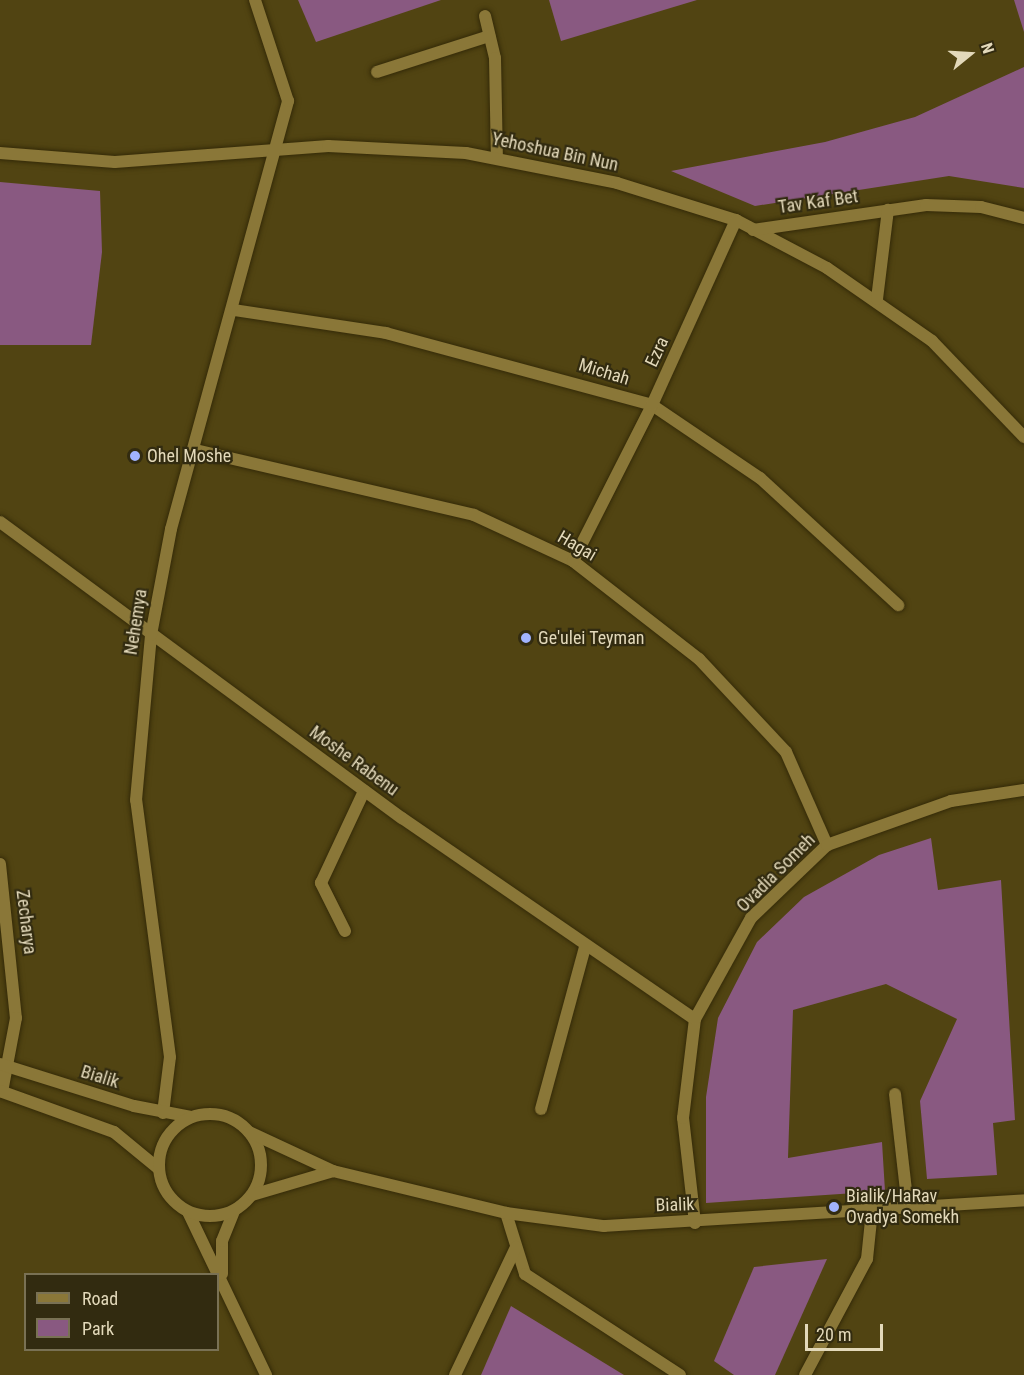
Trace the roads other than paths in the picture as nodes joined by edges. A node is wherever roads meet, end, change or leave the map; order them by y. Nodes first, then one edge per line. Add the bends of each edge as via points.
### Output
1 (255, 0) edge
2 (485, 16) dead end
3 (489, 36) junction
4 (377, 72) dead end
5 (278, 149) junction
6 (0, 153) edge
7 (497, 158) junction
8 (888, 210) junction
9 (1024, 218) edge
10 (735, 220) junction
11 (753, 230) junction
12 (877, 299) junction
13 (234, 310) junction
14 (652, 405) junction
15 (1024, 436) edge
16 (195, 450) junction
17 (0, 522) edge
18 (573, 561) junction
19 (898, 605) dead end
20 (151, 635) junction
21 (1024, 790) edge
22 (364, 791) junction
23 (827, 845) junction
24 (0, 864) edge
25 (345, 932) dead end
26 (585, 947) junction
27 (694, 1019) junction
28 (5, 1066) edge
29 (1, 1091) edge
30 (895, 1094) dead end
31 (541, 1109) dead end
32 (163, 1113) junction
33 (191, 1117) junction
34 (249, 1132) junction
35 (159, 1169) junction
36 (333, 1171) junction
37 (252, 1195) junction
38 (1024, 1200) edge
39 (908, 1208) junction
40 (234, 1211) junction
41 (872, 1211) junction
42 (188, 1212) junction
43 (506, 1213) junction
44 (695, 1223) junction
45 (516, 1247) junction
46 (218, 1273) edge
47 (219, 1274) edge
48 (224, 1284) junction
49 (266, 1375) edge
50 (455, 1375) edge
51 (680, 1375) edge
52 (805, 1375) edge

1 - 5 street, Nehemya via 284,75 288,101
2 - 3 street
3 - 4 street
3 - 7 street via 497,89
5 - 6 street, Yehoshua Bin Nun via 115,162
5 - 7 street, Yehoshua Bin Nun via 328,146
5 - 13 street, Nehemya
7 - 10 street, Yehoshua Bin Nun via 616,183
8 - 9 street, Tav Kaf Bet via 926,204 981,207
8 - 11 street, Tav Kaf Bet
8 - 12 street
10 - 11 street, Yehoshua Bin Nun
10 - 14 street, Ezra
11 - 12 street, Yehoshua Bin Nun
12 - 15 street, Yehoshua Bin Nun via 932,341
13 - 14 street, Michah via 386,333
13 - 16 street, Nehemya
14 - 18 street, Ezra
14 - 19 street, Michah via 760,478
16 - 18 street, Hagai via 474,515
16 - 20 street, Nehemya via 171,529
17 - 20 street, Moshe Rabenu
18 - 23 street, Hagai via 699,659 786,752
20 - 22 street, Moshe Rabenu
20 - 32 street, Nehemya via 136,800 170,1057
21 - 23 street, Ovadia Someh via 951,801
22 - 25 street via 321,883
22 - 26 street, Moshe Rabenu
23 - 27 street, Ovadia Someh via 752,918
24 - 28 street, Zecharya via 16,1018
26 - 27 street, Moshe Rabenu
26 - 31 street
27 - 44 street, Ovadia Someh via 683,1118
28 - 29 street, Zecharya
28 - 32 street, Bialik
29 - 35 street via 114,1132
30 - 39 street
32 - 33 street, Bialik
33 - 34 street via 216,1114
33 - 35 street via 163,1144
34 - 36 street, Bialik
34 - 37 street via 261,1170
35 - 42 street via 171,1199
36 - 37 street
36 - 43 street, Bialik
37 - 40 street
38 - 39 street, Bialik
39 - 41 street, Bialik
40 - 42 street via 206,1217
40 - 48 street via 222,1241
41 - 44 street, Bialik
41 - 52 street via 867,1259
42 - 46 street
43 - 44 street, Bialik via 604,1226
43 - 45 street
45 - 50 street
45 - 51 street via 525,1274
47 - 48 street
48 - 49 street

